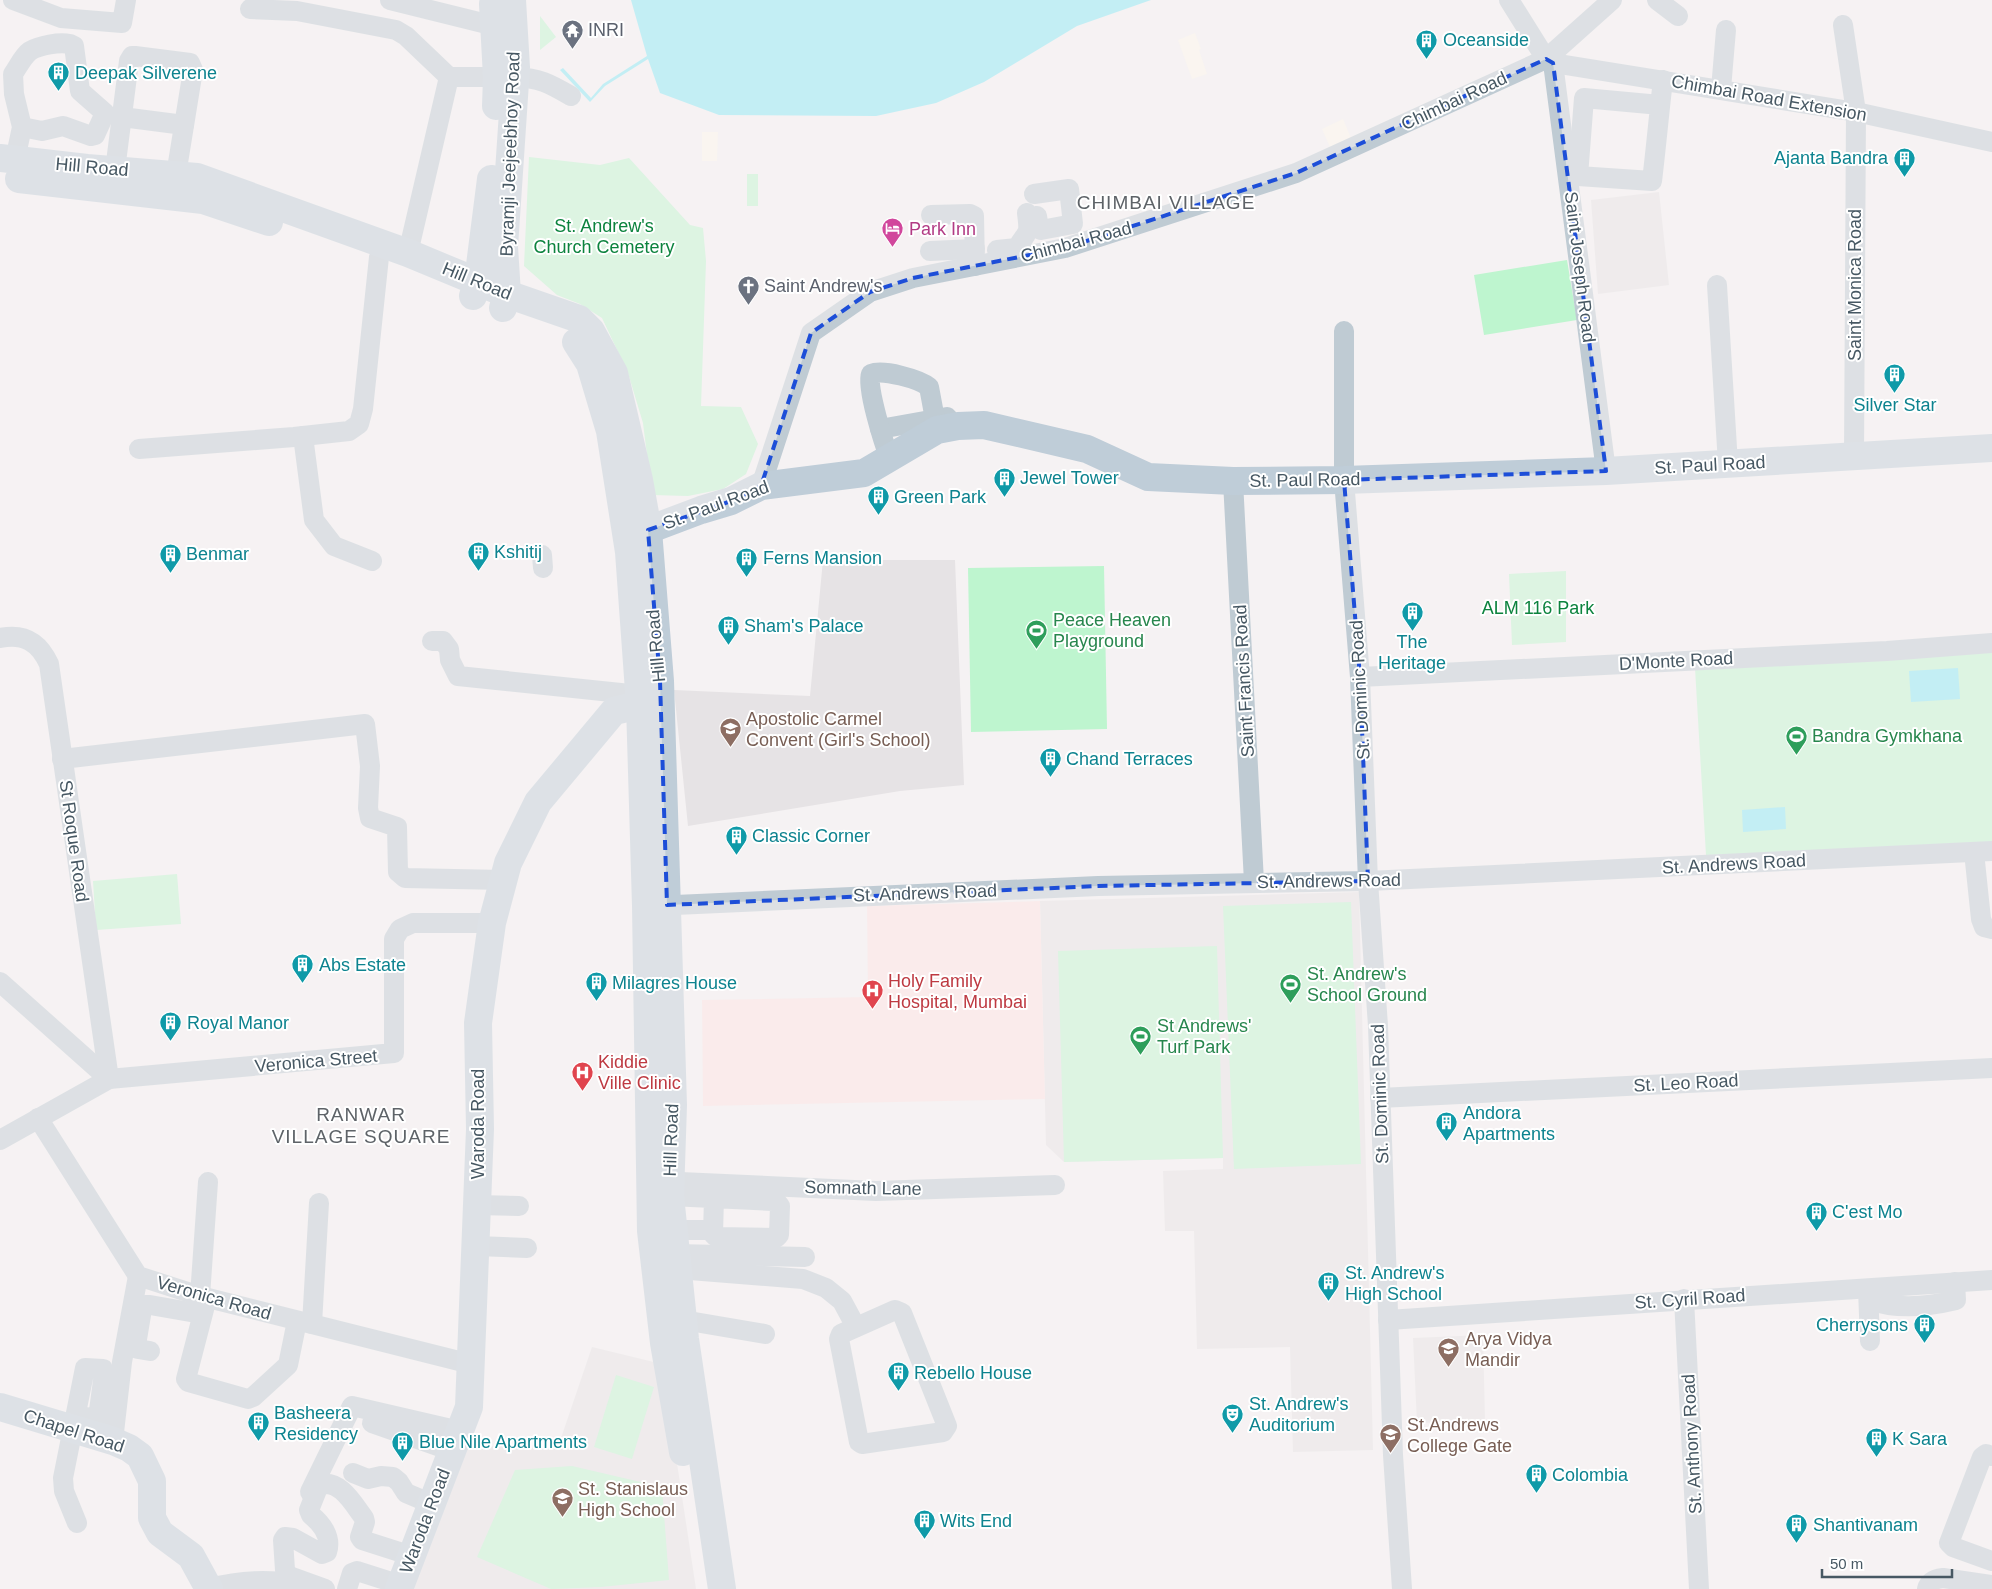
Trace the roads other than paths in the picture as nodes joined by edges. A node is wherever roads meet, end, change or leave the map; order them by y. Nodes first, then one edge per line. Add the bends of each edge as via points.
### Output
1 (13, 0) edge
2 (126, 0) edge
3 (390, 0) edge
4 (493, 0) edge
5 (512, 0) edge
6 (1509, 0) edge
7 (1612, 0) edge
8 (1657, 0) edge
9 (250, 9) dead end
10 (1678, 16) dead end
11 (1844, 25) dead end
12 (504, 28) junction
13 (1726, 30) dead end
14 (1550, 61) junction
15 (506, 77) junction
16 (449, 78) junction
17 (1663, 80) junction
18 (1721, 89) junction
19 (571, 96) dead end
20 (1660, 106) junction
21 (1856, 112) junction
22 (122, 117) junction
23 (184, 125) junction
24 (22, 127) junction
25 (1992, 142) edge
26 (5, 165) edge
27 (115, 170) junction
28 (176, 175) junction
29 (1573, 175) junction
30 (1033, 208) junction
31 (931, 215) dead end
32 (1062, 227) junction
33 (325, 231) junction
34 (493, 246) junction
35 (1065, 248) junction
36 (953, 250) junction
37 (930, 251) dead end
38 (408, 253) junction
39 (985, 253) junction
40 (379, 257) junction
41 (954, 270) junction
42 (1717, 285) dead end
43 (475, 288) junction
44 (505, 301) junction
45 (1344, 331) dead end
46 (940, 422) junction
47 (880, 429) junction
48 (303, 436) junction
49 (1992, 448) edge
50 (139, 449) dead end
51 (1854, 457) junction
52 (890, 459) junction
53 (1728, 464) junction
54 (1606, 471) junction
55 (1344, 480) junction
56 (1233, 481) junction
57 (761, 486) junction
58 (638, 532) junction
59 (372, 561) dead end
60 (0, 638) edge
61 (432, 641) dead end
62 (1992, 643) edge
63 (1360, 677) junction
64 (640, 700) junction
65 (62, 759) junction
66 (1983, 852) edge
67 (504, 880) junction
68 (1368, 881) junction
69 (1254, 882) junction
70 (1985, 884) edge
71 (657, 906) junction
72 (492, 923) junction
73 (1992, 929) edge
74 (0, 982) edge
75 (1992, 1068) edge
76 (109, 1079) junction
77 (1380, 1098) junction
78 (38, 1118) junction
79 (0, 1140) edge
80 (208, 1182) dead end
81 (1055, 1185) dead end
82 (664, 1186) junction
83 (714, 1198) junction
84 (319, 1203) dead end
85 (477, 1205) junction
86 (519, 1206) dead end
87 (714, 1230) junction
88 (476, 1246) junction
89 (527, 1248) dead end
90 (671, 1255) junction
91 (805, 1258) dead end
92 (138, 1276) junction
93 (1992, 1280) edge
94 (1868, 1294) junction
95 (1684, 1299) junction
96 (201, 1303) junction
97 (1388, 1320) junction
98 (305, 1322) junction
99 (856, 1327) junction
100 (677, 1334) junction
101 (765, 1334) dead end
102 (1870, 1342) dead end
103 (150, 1351) dead end
104 (182, 1357) dead end
105 (472, 1364) junction
106 (1, 1405) edge
107 (372, 1423) dead end
108 (89, 1428) junction
109 (456, 1441) junction
110 (1992, 1456) edge
111 (353, 1473) dead end
112 (310, 1492) dead end
113 (432, 1504) junction
114 (77, 1523) dead end
115 (404, 1553) junction
116 (1992, 1561) edge
117 (396, 1585) edge
118 (1992, 1585) edge
119 (209, 1588) edge
120 (315, 1589) edge
121 (325, 1589) edge
122 (346, 1589) edge
123 (707, 1589) edge
124 (722, 1589) edge
125 (1402, 1589) edge
126 (1700, 1589) edge
127 (1927, 1589) edge

1 - 2 street via 61,18 122,22
3 - 12 street
4 - 12 main road, Byramji Jeejeebhoy Road
5 - 12 main road, Byramji Jeejeebhoy Road
6 - 14 street
7 - 14 street, Chimbai Road
8 - 10 street
9 - 16 street via 297,11 396,30
11 - 21 street, Saint Monica Road
12 - 15 main road, Byramji Jeejeebhoy Road
13 - 18 street
14 - 17 street, Chimbai Road Extension
14 - 29 street, Saint Joseph Road
14 - 35 street, Chimbai Road via 1296,173
15 - 16 street
15 - 19 street via 535,78
15 - 34 main road, Byramji Jeejeebhoy Road
16 - 38 street
17 - 18 street, Chimbai Road Extension
17 - 20 street
18 - 21 street, Chimbai Road Extension
20 - 29 street via 1584,98
20 - 29 street via 1652,181
21 - 25 street, Chimbai Road Extension
21 - 51 street, Saint Monica Road
22 - 23 street
22 - 23 street via 132,56 190,63 193,70
22 - 27 street
23 - 28 street
24 - 24 street via 13,74 29,52 45,46 74,46 80,92 105,114 96,135 63,126 42,131
24 - 26 street
26 - 27 main road, Hill Road
26 - 33 main road, Hill Road via 203,200
27 - 28 main road, Hill Road
28 - 33 main road, Hill Road via 197,177
29 - 54 street, Saint Joseph Road
30 - 32 street via 1040,230
30 - 32 street via 1069,189 1073,224
30 - 39 street via 1029,233 1017,248
31 - 39 street via 972,214
32 - 35 street
33 - 38 main road, Hill Road
33 - 40 main road, Hill Road
34 - 43 main road, Byramji Jeejeebhoy Road
34 - 44 main road, Byramji Jeejeebhoy Road
35 - 39 street, Chimbai Road
36 - 37 street
36 - 39 street
36 - 41 street
38 - 43 main road, Hill Road
39 - 41 street, Chimbai Road
40 - 43 main road, Hill Road
40 - 48 street via 359,424 349,431
41 - 57 street, Chimbai Road via 913,278 870,292 810,333
42 - 53 street
43 - 44 main road, Hill Road
44 - 58 main road, Hill Road via 580,319 591,331 614,373 639,480
45 - 55 street, St. Dominic Road
46 - 47 street
46 - 47 street via 930,387 880,371 871,374 870,378
46 - 52 main road, St. Paul Road
46 - 56 main road, St. Paul Road via 958,426 984,425 1088,449 1148,477
47 - 52 street
48 - 50 street
48 - 59 street via 314,520 334,546
49 - 51 main road, St. Paul Road
51 - 53 main road, St. Paul Road
52 - 57 main road, St. Paul Road via 864,474
53 - 54 main road, St. Paul Road
54 - 55 main road, St. Paul Road
55 - 56 main road, St. Paul Road
55 - 63 street, St. Dominic Road
56 - 69 street, Saint Francis Road
57 - 58 main road, St. Paul Road via 731,502
58 - 64 main road, Hill Road
58 - 71 main road, Hill Road via 660,681
60 - 65 street, St Roque Road via 10,636 29,640 43,651 49,664
61 - 64 street via 443,641 449,649 450,660 458,676
62 - 63 street, D'Monte Road
63 - 68 street, St. Dominic Road
64 - 67 main road, Waroda Road via 614,711 538,802 508,863
64 - 71 main road, Hill Road
65 - 67 street via 365,724 370,766 370,818 397,827 398,872 405,878
65 - 76 street, St Roque Road
66 - 68 street, St. Andrews Road
66 - 70 street
67 - 72 main road, Waroda Road
68 - 69 street, St. Andrews Road
68 - 77 street, St. Dominic Road
69 - 71 street, St. Andrews Road via 943,892
70 - 73 street via 1982,923 1987,929
71 - 82 main road, Hill Road via 673,1105
72 - 76 street, Veronica Street via 413,923 400,929 394,939 394,1053
72 - 85 main road, Waroda Road via 478,1023 480,1129
74 - 76 street
75 - 77 street, St. Leo Road
76 - 78 street
77 - 97 street, St. Dominic Road
78 - 79 street
78 - 92 street, Veronica Road
80 - 96 street
81 - 82 street, Somnath Lane via 876,1191
82 - 83 street
82 - 90 main road, Hill Road
82 - 90 main road, Hill Road via 651,1230
83 - 87 street
83 - 87 street via 776,1201 780,1206 779,1235 776,1238 716,1237
84 - 98 street
85 - 86 street
85 - 88 main road, Waroda Road
87 - 90 street
88 - 89 street
88 - 105 main road, Waroda Road
90 - 91 street
90 - 99 street via 803,1279 826,1288 842,1301
90 - 100 main road, Hill Road
92 - 96 street, Veronica Road
92 - 108 street via 122,1362
93 - 94 street, St. Cyril Road
94 - 95 street, St. Cyril Road
94 - 102 street
95 - 97 street, St. Cyril Road
95 - 126 street, St. Anthony Road
96 - 98 street, Veronica Road
96 - 98 street via 186,1379 248,1399 288,1365
96 - 103 street via 145,1306 136,1345 138,1349
96 - 104 street via 190,1350
97 - 125 street, St. Dominic Road
98 - 105 street, Veronica Road
99 - 99 street via 895,1310 902,1313 946,1426 943,1432 865,1444 859,1442 838,1342 841,1334
100 - 101 street
100 - 123 main road, Hill Road
100 - 124 main road, Hill Road
105 - 109 main road, Waroda Road via 469,1406
106 - 108 main road, Chapel Road
107 - 109 street
108 - 114 street via 63,1485
108 - 119 main road, Chapel Road via 140,1456 152,1481 152,1518 160,1533 191,1556
109 - 112 street via 352,1406
109 - 113 main road, Waroda Road
110 - 116 street via 1986,1454 1982,1457 1949,1543
111 - 113 street via 368,1479 393,1477 406,1493
113 - 115 main road, Waroda Road
115 - 117 main road, Waroda Road
115 - 121 street via 362,1540 364,1518 341,1489 319,1485 310,1510 329,1538 327,1552 322,1554 293,1538 283,1540 285,1570 289,1576
117 - 122 street via 357,1571 352,1573
118 - 127 street via 1942,1578 1934,1579
119 - 120 street via 236,1581 270,1581

